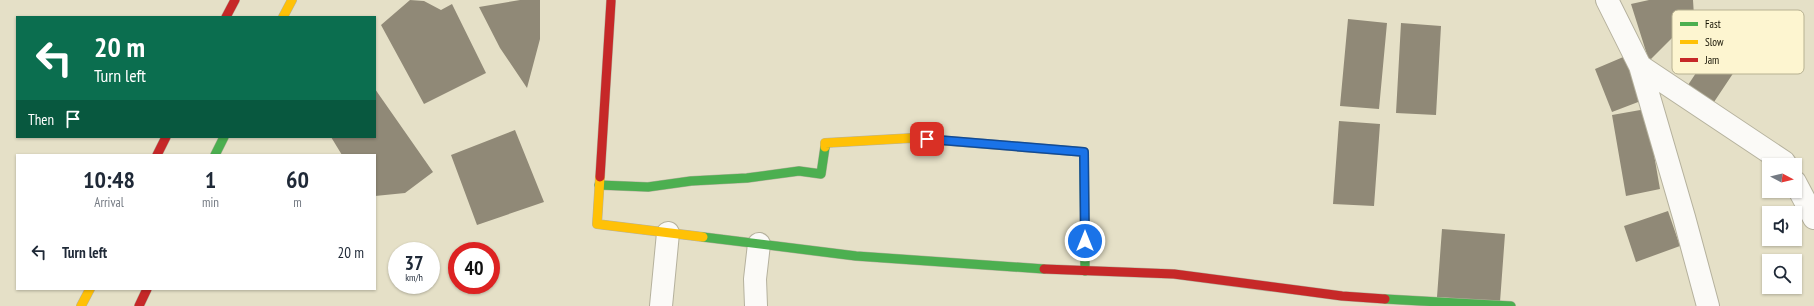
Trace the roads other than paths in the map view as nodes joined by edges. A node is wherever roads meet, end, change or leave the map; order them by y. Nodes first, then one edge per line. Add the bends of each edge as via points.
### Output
1 (235, 0) edge
2 (292, 0) edge
3 (611, 0) edge
4 (1607, 0) edge
5 (227, 16) edge
6 (284, 16) edge
7 (1640, 66) junction
8 (166, 138) edge
9 (224, 138) edge
10 (158, 154) edge
11 (216, 154) edge
12 (1778, 158) edge
13 (600, 185) junction
14 (1802, 195) edge
15 (1814, 218) edge
16 (668, 233) junction
17 (759, 244) junction
18 (1085, 271) junction
19 (89, 290) edge
20 (147, 290) edge
21 (81, 306) edge
22 (139, 306) edge
23 (661, 306) edge
24 (756, 306) edge
25 (1511, 306) edge
26 (1708, 306) edge

1 - 5 main road
2 - 6 main road
3 - 13 main road
4 - 7 street
7 - 12 street
7 - 26 street
8 - 10 main road
9 - 11 main road
13 - 16 main road via 597,224
13 - 18 main road via 648,187 799,171 821,174 825,143 912,138 1084,152
14 - 15 street
16 - 17 main road
16 - 23 street
17 - 18 main road via 856,256
17 - 24 street via 755,279
18 - 25 main road via 1174,274 1342,296
19 - 21 main road
20 - 22 main road

